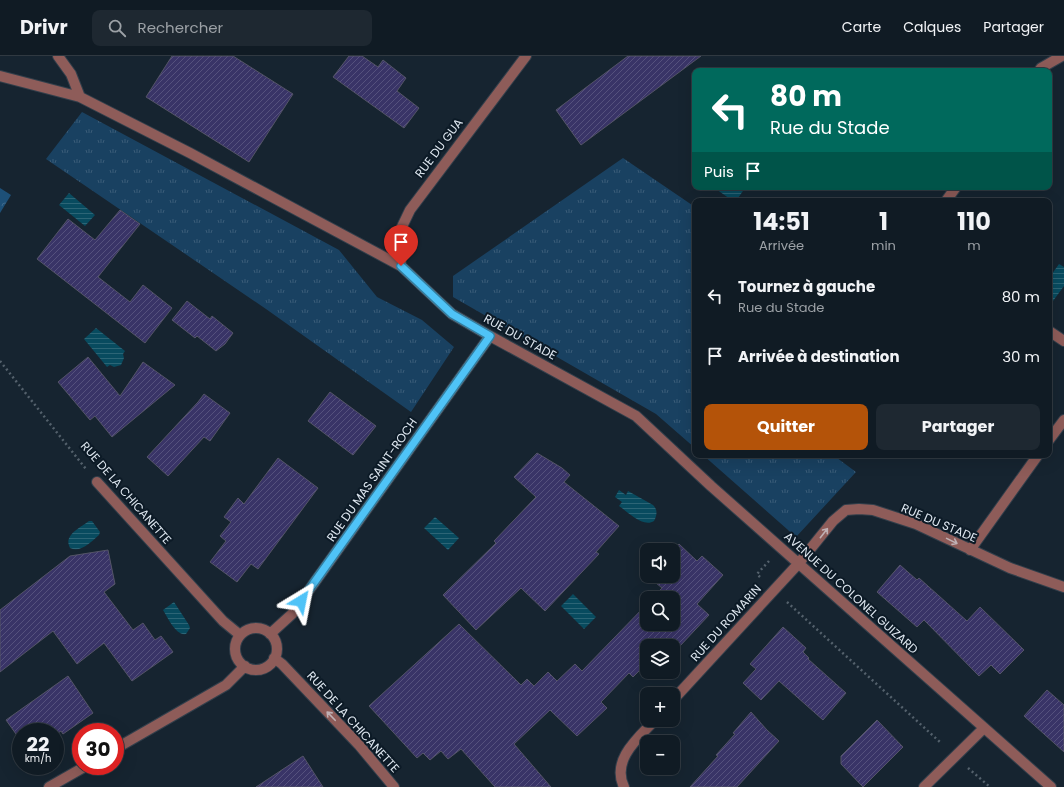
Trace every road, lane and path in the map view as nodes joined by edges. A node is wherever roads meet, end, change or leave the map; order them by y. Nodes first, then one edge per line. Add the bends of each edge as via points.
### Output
1 (58, 56) edge
2 (526, 56) edge
3 (1062, 56) edge
4 (1041, 68) edge
5 (0, 76) edge
6 (80, 97) junction
7 (401, 266) junction
8 (1052, 333) edge
9 (490, 336) junction
10 (1064, 341) edge
11 (0, 361) edge
12 (636, 416) joint
13 (1064, 420) edge
14 (1052, 436) edge
15 (1036, 458) edge
16 (97, 482) joint
17 (781, 548) junction
18 (970, 550) junction
19 (799, 563) junction
20 (1064, 587) edge
21 (774, 590) junction
22 (270, 634) junction
23 (240, 635) junction
24 (274, 658) junction
25 (245, 666) junction
26 (680, 692) edge
27 (648, 727) edge
28 (984, 728) junction
29 (124, 744) edge
30 (955, 757) junction
31 (72, 774) edge
32 (49, 787) edge
33 (394, 787) edge
34 (624, 787) edge
35 (924, 787) edge
36 (990, 787) edge
37 (1051, 787) edge

1 - 6 street via 71,74
2 - 7 street, RUE DU GUA via 410,210 398,235
3 - 4 street
5 - 6 street, RUE DU STADE
6 - 7 street, RUE DU STADE
7 - 9 street, RUE DU STADE via 452,314
8 - 10 street
9 - 12 street, RUE DU STADE
9 - 22 street, RUE DU MAS SAINT-ROCH via 292,614
11 - 16 path, RUE DE LA CHICANETTE
12 - 17 street, AVENUE DU COLONEL GUIZARD
13 - 14 street
15 - 18 street
16 - 23 street, RUE DE LA CHICANETTE via 223,621
17 - 19 street, AVENUE DU COLONEL GUIZARD
17 - 21 path via 757,574
19 -> 18 street, RUE DU STADE via 833,521 846,510 859,509 873,510 916,524
18 - 20 street, RUE DU STADE via 1010,568
19 - 21 street, RUE DU ROMARIN
19 - 28 street, AVENUE DU COLONEL GUIZARD
21 - 26 street, RUE DU ROMARIN
21 - 30 path
22 - 23 street via 265,630 251,628
22 - 24 street via 276,645 277,652
23 - 25 street via 236,642 236,655
24 - 25 street via 271,663 258,669
33 -> 24 street, RUE DE LA CHICANETTE via 359,745
25 - 29 street via 226,685
27 - 34 street via 629,748 621,764 621,780
28 - 30 street
28 - 37 street, AVENUE DU COLONEL GUIZARD
30 - 35 street
30 - 36 path
31 - 32 street

